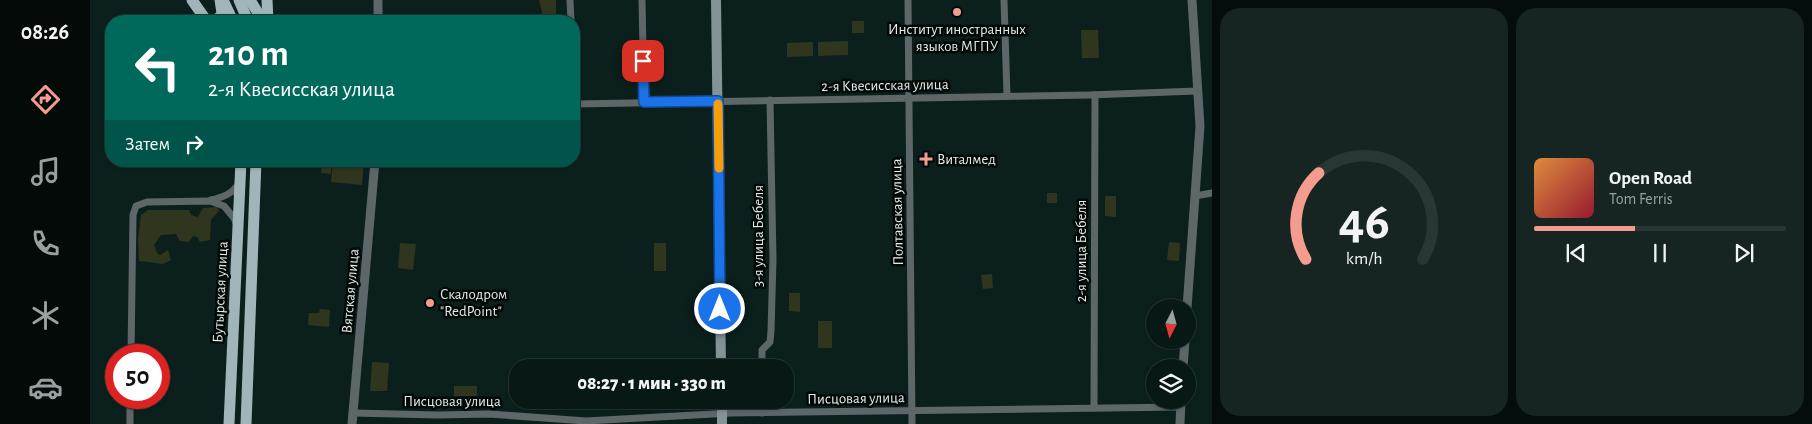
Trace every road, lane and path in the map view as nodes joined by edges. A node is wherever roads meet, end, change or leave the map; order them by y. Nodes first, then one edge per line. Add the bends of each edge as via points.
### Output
1 (185, 0) edge
2 (192, 0) edge
3 (221, 0) edge
4 (239, 0) edge
5 (250, 0) edge
6 (267, 0) edge
7 (378, 0) edge
8 (570, 0) edge
9 (642, 0) edge
10 (716, 0) edge
11 (908, 0) edge
12 (1004, 0) edge
13 (1192, 0) edge
14 (196, 15) edge
15 (202, 15) edge
16 (221, 15) edge
17 (230, 15) edge
18 (245, 15) edge
19 (259, 15) edge
20 (268, 15) edge
21 (378, 15) edge
22 (570, 15) edge
23 (1197, 91) junction
24 (1095, 95) junction
25 (1007, 96) junction
26 (910, 98) junction
27 (770, 100) junction
28 (718, 101) junction
29 (644, 102) junction
30 (580, 104) edge
31 (241, 167) edge
32 (256, 167) edge
33 (374, 167) edge
34 (240, 180) junction
35 (1212, 193) edge
36 (1195, 196) junction
37 (210, 201) junction
38 (238, 228) junction
39 (1189, 299) edge
40 (131, 344) edge
41 (721, 359) edge
42 (762, 359) edge
43 (1146, 405) edge
44 (1094, 408) junction
45 (130, 409) edge
46 (762, 409) edge
47 (1181, 409) edge
48 (912, 410) junction
49 (353, 413) junction
50 (762, 413) junction
51 (722, 419) edge
52 (130, 424) edge
53 (229, 424) edge
54 (246, 424) edge
55 (352, 424) edge
56 (912, 424) edge
57 (1180, 424) edge

1 - 14 main road
2 - 15 main road
3 - 16 main road
3 - 17 main road
4 - 18 main road
5 - 19 main road
6 - 20 main road
7 - 21 street
8 - 22 street
9 - 29 street
10 - 28 main road
11 - 26 street, Полтавская улица
12 - 25 street
13 - 23 street
23 - 24 street, 2-я Квесисская улица
23 - 36 street via 1200,126
24 - 25 street, 2-я Квесисская улица
24 - 44 street, 2-я улица Бебеля
25 - 26 street, 2-я Квесисская улица
26 - 27 street, 2-я Квесисская улица
26 - 48 street, Полтавская улица
27 - 28 street, 2-я Квесисская улица
27 - 42 street, 3-я улица Бебеля via 772,278 770,342 762,350
28 - 29 street, 2-я Квесисская улица
28 - 41 main road
29 - 30 street, 2-я Квесисская улица
31 - 34 main road, Бутырская улица
32 - 54 main road, Бутырская улица
33 - 49 street, Вятская улица
34 - 37 street via 232,192
34 - 38 main road, Бутырская улица
35 - 36 street
36 - 39 street
37 - 38 street via 229,211
37 - 40 street via 147,202 134,210
38 - 53 main road, Бутырская улица
43 - 44 street, Писцовая улица
44 - 48 street, Писцовая улица
45 - 52 street
46 - 50 street
47 - 57 street
48 - 50 street, Писцовая улица
48 - 56 street, Полтавская улица
49 - 51 street, Писцовая улица via 489,414 586,421
49 - 55 street, Вятская улица
50 - 51 street, Писцовая улица

